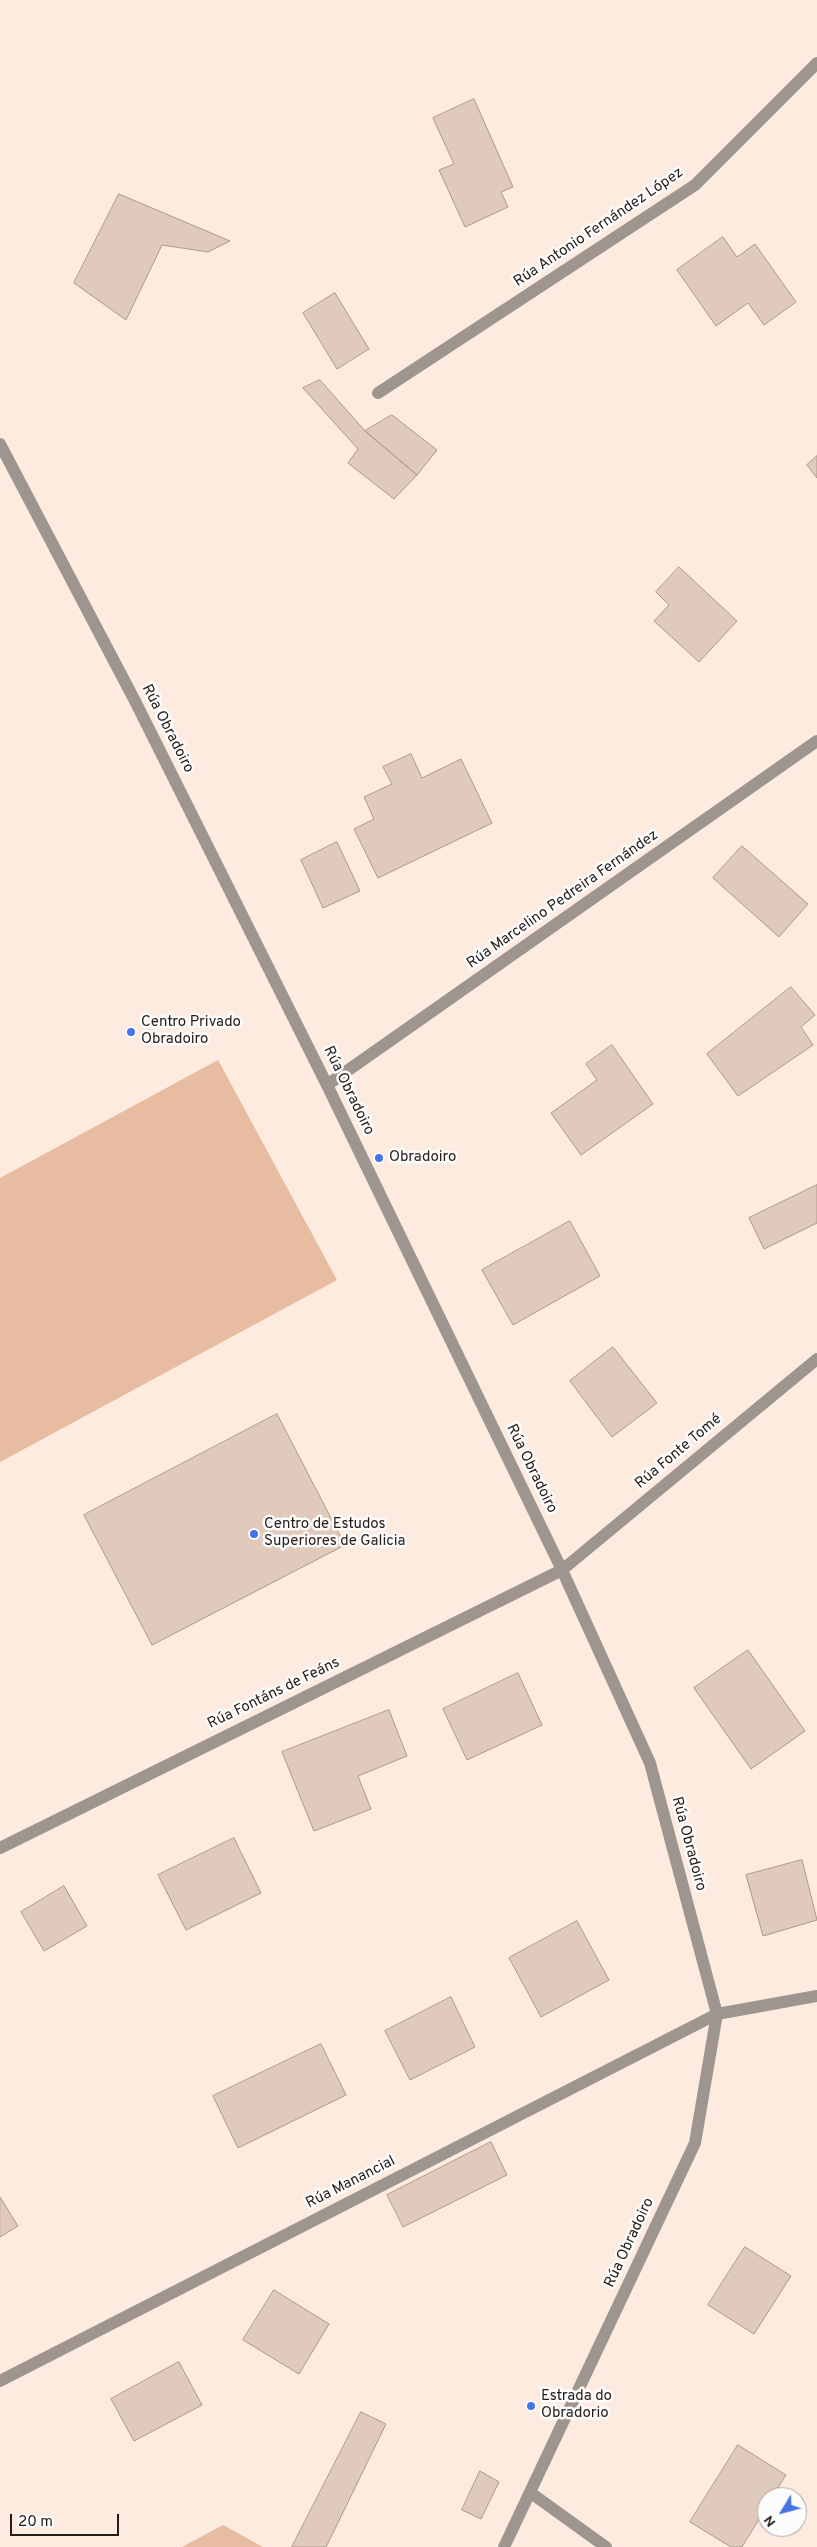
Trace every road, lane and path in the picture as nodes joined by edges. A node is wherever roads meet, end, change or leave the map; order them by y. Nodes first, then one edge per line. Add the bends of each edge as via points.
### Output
1 (817, 63) edge
2 (378, 393) dead end
3 (0, 444) edge
4 (817, 741) edge
5 (327, 1086) junction
6 (817, 1359) edge
7 (562, 1570) junction
8 (0, 1848) edge
9 (817, 1996) edge
10 (717, 2014) junction
11 (0, 2381) edge
12 (531, 2493) junction
13 (504, 2547) edge
14 (606, 2547) edge

1 - 2 street, Rúa Antonio Fernández López via 695,185
3 - 5 street, Rúa Obradoiro via 134,701
4 - 5 street, Rúa Marcelino Pedreira Fernández
5 - 7 street, Rúa Obradoiro
6 - 7 street, Rúa Fonte Tomé
7 - 8 street, Rúa Fontáns de Feáns
7 - 10 street, Rúa Obradoiro via 650,1763
9 - 10 street, Rúa Manancial
10 - 11 street, Rúa Manancial
10 - 12 street, Rúa Obradoiro via 695,2143
12 - 13 street, Rúa Obradoiro
12 - 14 street

